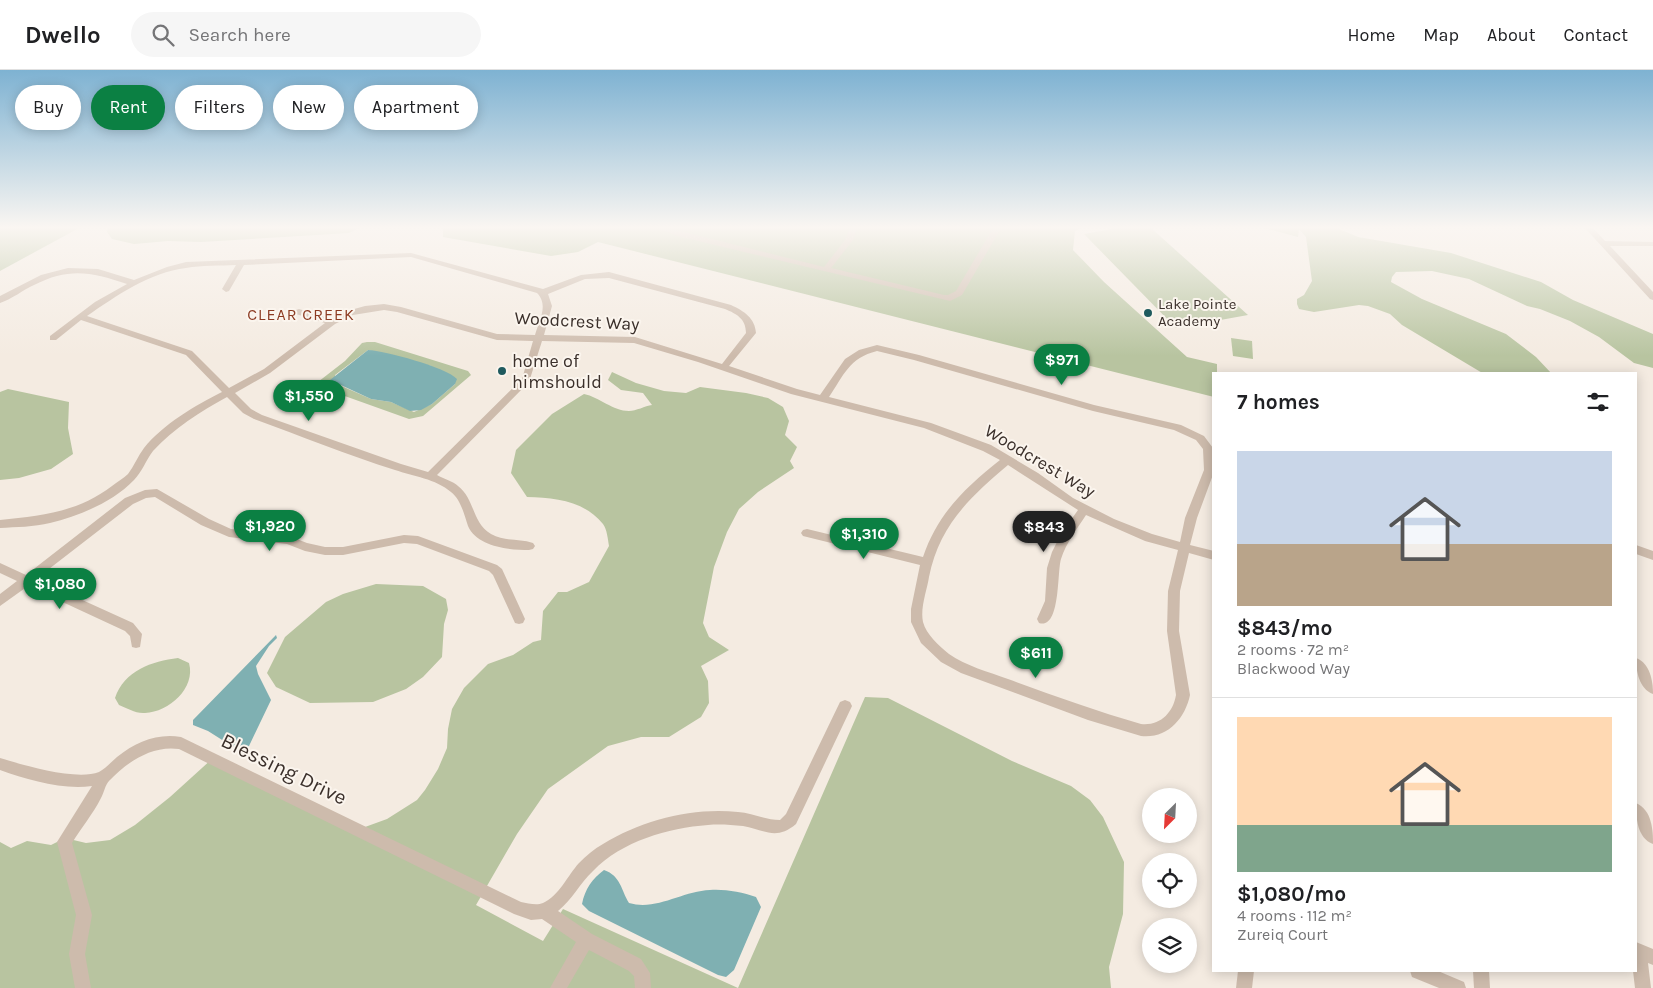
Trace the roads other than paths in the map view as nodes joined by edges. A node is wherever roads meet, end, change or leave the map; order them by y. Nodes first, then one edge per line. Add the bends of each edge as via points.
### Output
1 (65, 271) edge
2 (91, 271) edge
3 (161, 271) edge
4 (237, 271) edge
5 (470, 271) edge
6 (829, 271) edge
7 (972, 271) edge
8 (1629, 271) edge
9 (134, 283) junction
10 (226, 290) dead end
11 (542, 293) junction
12 (1653, 297) edge
13 (0, 300) edge
14 (299, 312) dead end
15 (80, 317) junction
16 (332, 322) junction
17 (53, 338) dead end
18 (539, 338) junction
19 (724, 368) junction
20 (229, 392) junction
21 (822, 400) junction
22 (1007, 460) junction
23 (430, 476) junction
24 (1084, 510) junction
25 (0, 524) edge
26 (807, 533) dead end
27 (529, 546) dead end
28 (1183, 548) junction
29 (1637, 549) edge
30 (1212, 555) edge
31 (1653, 556) edge
32 (927, 562) junction
33 (0, 568) edge
34 (27, 580) junction
35 (0, 601) edge
36 (519, 619) dead end
37 (1042, 619) dead end
38 (136, 643) dead end
39 (1637, 664) edge
40 (1653, 688) edge
41 (845, 706) dead end
42 (0, 764) edge
43 (102, 777) junction
44 (1637, 812) edge
45 (1653, 837) edge
46 (544, 911) junction
47 (586, 940) junction
48 (1637, 951) edge
49 (1653, 957) edge
50 (1246, 972) edge
51 (1420, 972) edge
52 (1481, 972) edge
53 (642, 980) edge
54 (83, 988) edge
55 (558, 988) edge
56 (1244, 988) edge
57 (1458, 988) edge
58 (1482, 988) edge
59 (1643, 988) edge

1 - 13 street via 34,280
2 - 9 street
3 - 9 street
4 - 10 street
5 - 11 street
6 - 7 street via 938,298 950,298 959,293
8 - 12 street
9 - 15 street
11 - 18 street via 548,306
11 - 19 street via 584,277 608,275 738,311 747,318 751,333
14 - 16 street
15 - 17 street
15 - 20 street via 189,353
16 - 18 street, Woodcrest Way via 356,311 390,307 488,335
16 - 20 street, Woodcrest Way via 267,371
18 - 19 street, Woodcrest Way via 627,339
18 - 23 street via 523,385
19 - 21 street, Woodcrest Way
20 - 23 street via 247,411 258,417
20 - 25 street, Woodcrest Way via 199,409 159,439 131,477 104,497 49,519
21 - 22 street, Woodcrest Way via 948,432
21 - 28 street via 848,361 877,348 1189,432 1208,448 1209,462 1207,478
22 - 24 street, Woodcrest Way
22 - 32 street via 955,507 942,527
23 - 27 street via 461,495 478,531 502,544
24 - 28 street, Woodcrest Way via 1134,532
24 - 37 street via 1059,550 1052,574 1050,610
26 - 32 street
28 - 30 street, Woodcrest Way
28 - 32 street via 1173,612 1176,659 1183,695 1181,706 1163,726 1149,731 1093,716 966,669 945,658 924,639 917,622 916,609
29 - 31 street
33 - 34 street
34 - 35 street
34 - 36 street via 133,499 158,493 229,533 293,541 318,550 337,552 404,539 418,540 493,568 498,572
34 - 38 street via 130,627 136,634
39 - 40 street
41 - 46 street via 788,823 779,827 740,819 710,818 635,836 599,855 561,899
42 - 43 street via 59,778 90,781
43 - 46 street, Blessing Drive via 143,747 163,741 181,742 520,909
43 - 54 street via 96,794 64,842 84,915 77,954
44 - 45 street
46 - 47 street, Blessing Drive
47 - 53 street, Blessing Drive via 635,965
47 - 55 street
48 - 49 street
48 - 59 street
50 - 56 street
51 - 57 street
52 - 58 street

